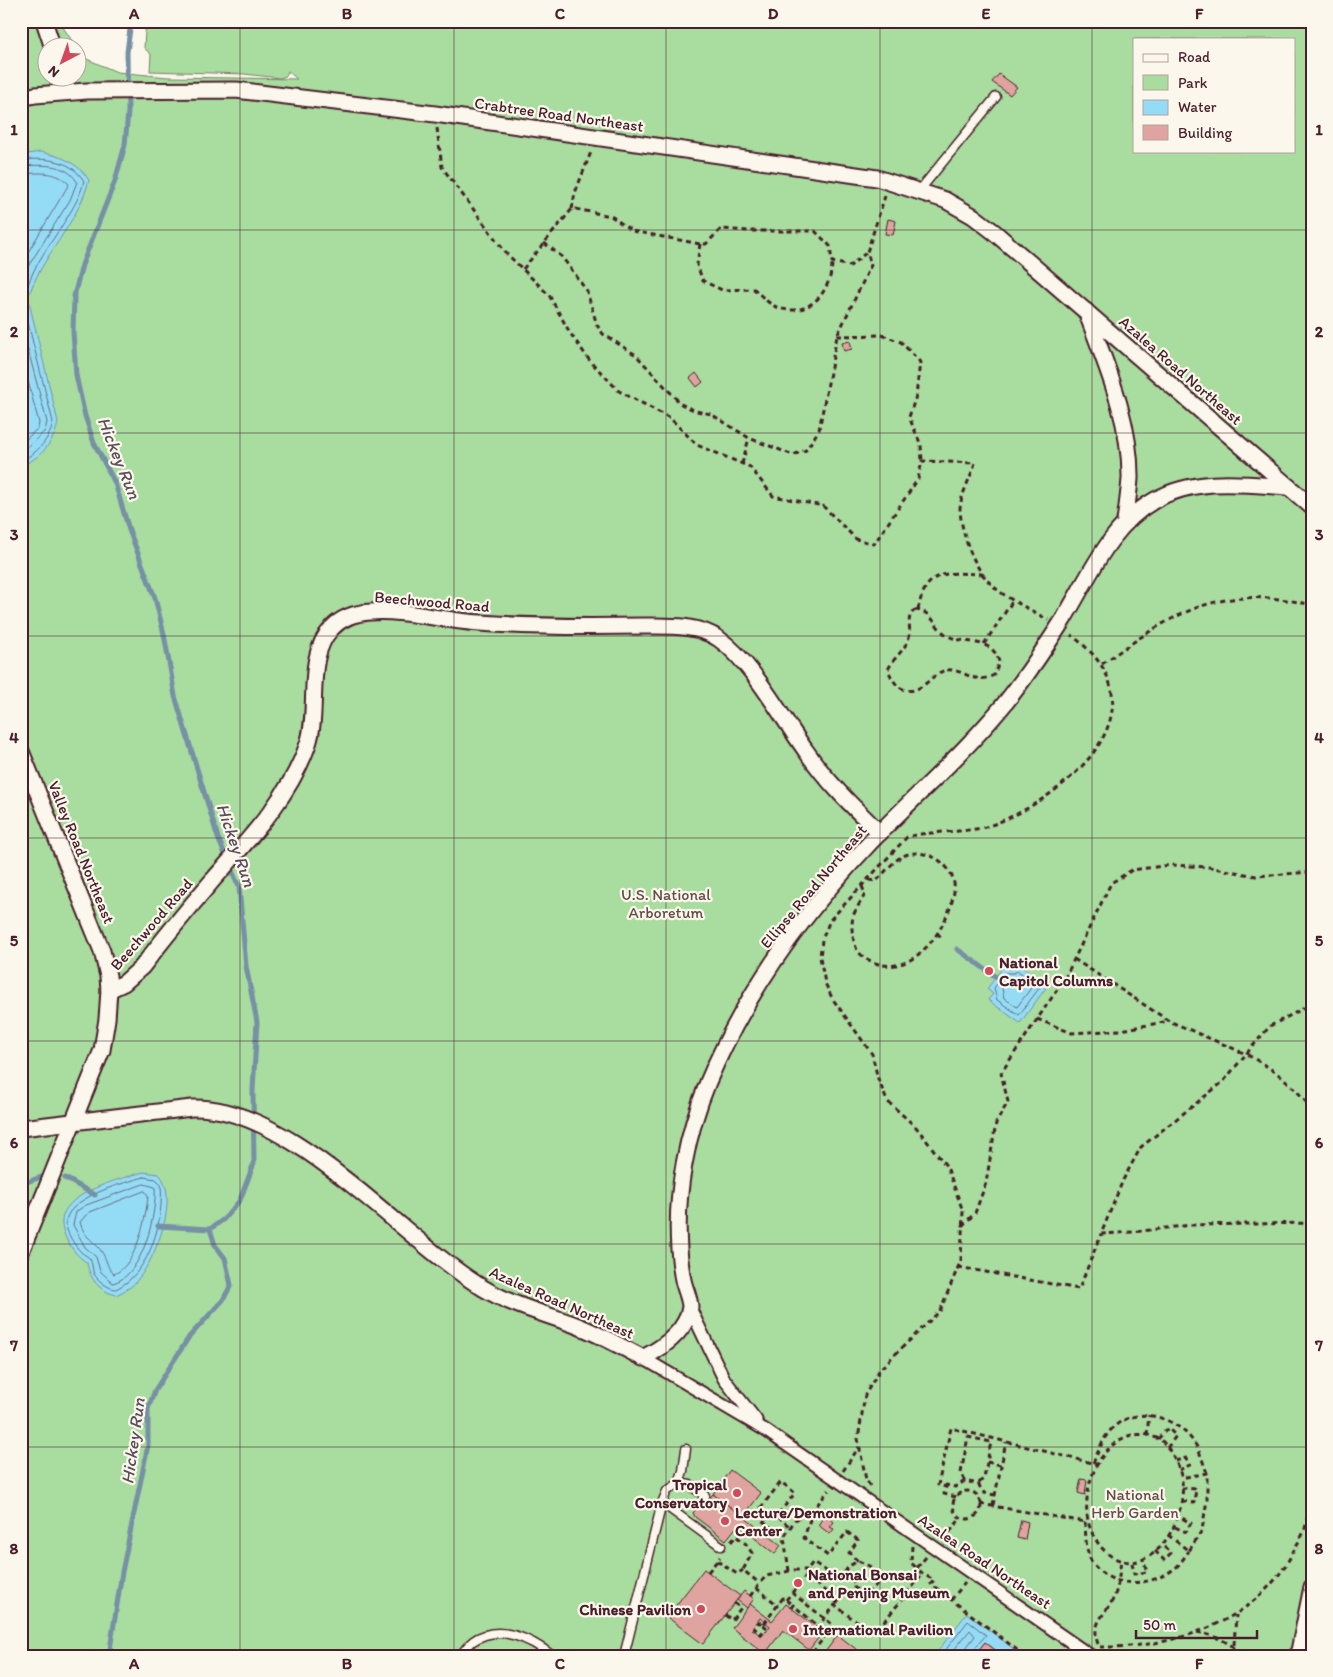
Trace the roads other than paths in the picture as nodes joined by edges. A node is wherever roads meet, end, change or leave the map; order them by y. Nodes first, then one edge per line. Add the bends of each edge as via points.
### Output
1 (44, 21) edge
2 (50, 38) edge
3 (53, 88) edge
4 (83, 88) edge
5 (996, 97) dead end
6 (21, 98) edge
7 (919, 191) junction
8 (1027, 260) joint
9 (1086, 311) junction
10 (1289, 487) junction
11 (1312, 507) edge
12 (1126, 521) junction
13 (21, 751) edge
14 (880, 833) junction
15 (109, 990) junction
16 (74, 1122) junction
17 (21, 1128) edge
18 (21, 1252) edge
19 (690, 1308) junction
20 (643, 1358) junction
21 (765, 1430) junction
22 (686, 1450) dead end
23 (679, 1483) junction
24 (705, 1496) dead end
25 (662, 1502) junction
26 (726, 1545) road end
27 (1312, 1587) edge
28 (460, 1656) edge
29 (553, 1656) edge
30 (624, 1656) edge
31 (1091, 1656) edge
32 (1298, 1656) edge

1 - 2 street
3 - 6 street
4 - 7 street, Crabtree Road Northeast via 111,92 255,91 764,160 890,181
5 - 7 lane
7 - 8 street, Crabtree Road Northeast via 962,209
8 - 9 street, Azalea Road Northeast
9 - 10 street, Azalea Road Northeast
9 - 12 street via 1114,389 1127,439 1130,478
10 - 11 street, Azalea Road Northeast
10 - 12 street, Ellipse Road Northeast via 1228,483 1188,487 1156,499
12 - 14 street, Ellipse Road Northeast via 1110,540 1039,657 1007,701 961,754
13 - 15 street, Valley Road Northeast via 96,932
14 - 15 street, Beechwood Road via 822,773 739,657 706,632 667,626 478,623 378,611 360,613 345,618 324,639 318,658 314,718 307,748 283,794 132,978
14 - 19 street, Ellipse Road Northeast via 812,910 769,968 733,1029 706,1086 685,1159 678,1209 679,1255
15 - 16 street, Valley Road Northeast via 102,1050
16 - 17 street, Azalea Road Northeast
16 - 18 street, Valley Road Northeast
16 - 20 street, Azalea Road Northeast via 192,1108 224,1111 251,1119 321,1162 440,1259 483,1288 518,1306 589,1331
19 - 20 street via 682,1326 669,1341
19 - 21 street, Ellipse Road Northeast via 724,1379
20 - 21 street, Azalea Road Northeast
21 - 31 street, Azalea Road Northeast
22 - 23 lane
23 - 24 lane via 690,1484
23 - 25 lane via 667,1491
25 - 26 lane
25 - 30 lane
27 - 32 street
28 - 29 lane via 474,1641 497,1632 535,1642

